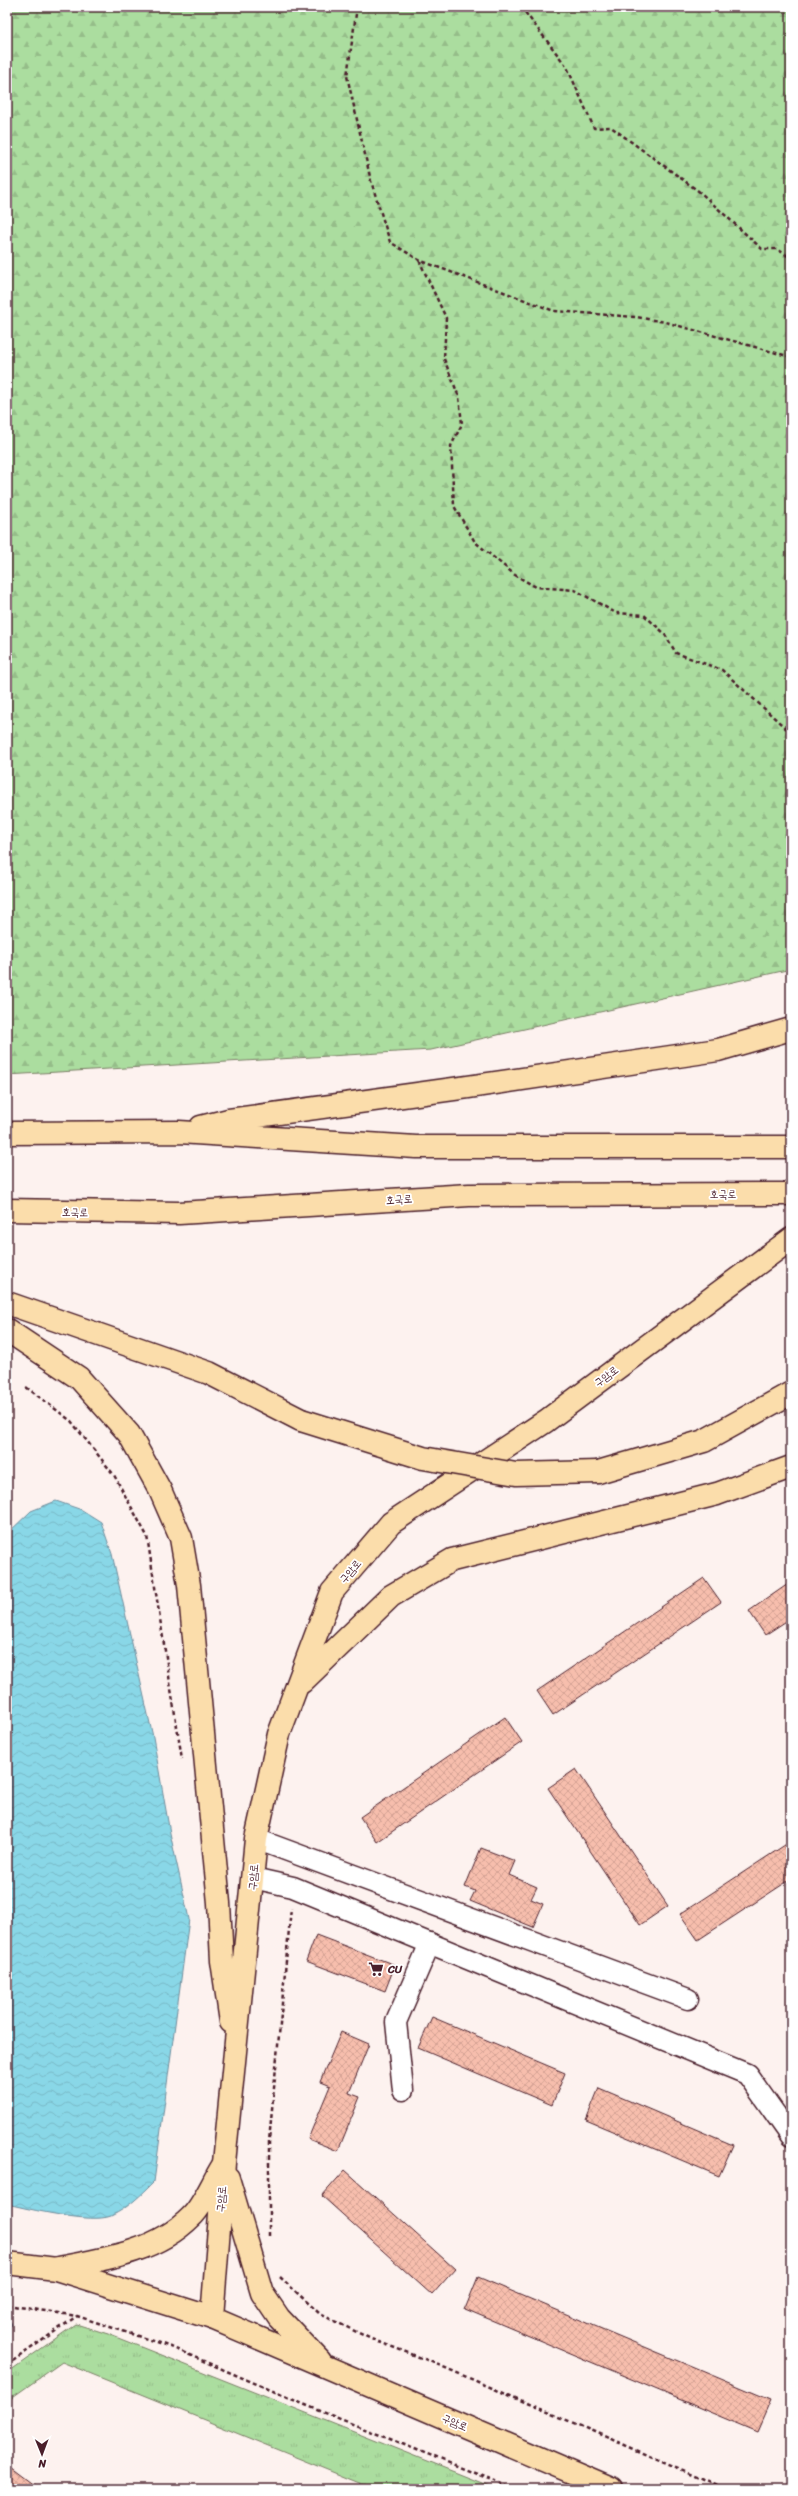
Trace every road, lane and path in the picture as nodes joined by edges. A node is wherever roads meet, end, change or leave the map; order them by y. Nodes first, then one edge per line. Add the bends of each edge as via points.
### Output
1 (357, 7) edge
2 (521, 7) edge
3 (791, 258) edge
4 (419, 260) junction
5 (791, 357) edge
6 (791, 732) edge
7 (791, 1029) edge
8 (179, 1132) junction
9 (7, 1133) edge
10 (791, 1147) edge
11 (791, 1194) edge
12 (7, 1210) edge
13 (791, 1239) edge
14 (7, 1303) edge
15 (7, 1330) edge
16 (26, 1387) dead end
17 (791, 1393) edge
18 (791, 1467) edge
19 (296, 1687) junction
20 (183, 1762) dead end
21 (256, 1840) junction
22 (253, 1878) junction
23 (292, 1886) junction
24 (430, 1943) junction
25 (688, 1999) dead end
26 (236, 2056) junction
27 (403, 2090) dead end
28 (791, 2136) edge
29 (224, 2162) junction
30 (269, 2243) dead end
31 (7, 2263) edge
32 (56, 2269) junction
33 (278, 2270) dead end
34 (7, 2305) edge
35 (77, 2316) junction
36 (212, 2318) junction
37 (7, 2365) edge
38 (327, 2368) junction
39 (514, 2489) edge
40 (611, 2489) edge
41 (727, 2489) edge

1 - 4 path via 347,76 371,181 390,242
2 - 3 path via 567,67 594,128 611,127 702,193 762,249 777,249
4 - 5 path via 554,311 636,317 665,322
4 - 6 path via 446,318 444,359 459,397 462,424 451,446 454,506 475,542 516,575 536,587 575,590 616,613 644,615 664,633 676,653 722,670
7 - 8 main road via 718,1050 230,1120
8 - 9 main road
8 - 10 main road via 416,1147
11 - 12 main road, 호국로 via 469,1195 179,1213
13 - 19 main road, 구암로 via 546,1421 391,1523 332,1592
14 - 17 main road, bridge via 209,1373 301,1420 431,1459 516,1474 598,1472 704,1441
15 - 26 main road via 79,1378 128,1434 160,1490 180,1538 189,1585 219,1903 222,1961
16 - 20 path via 71,1421 114,1475 147,1536
18 - 19 main road via 717,1494 452,1560 391,1596
19 - 21 main road, 구암로 via 279,1734
21 - 22 main road, 구암로
21 - 25 lane
22 - 23 lane
22 - 26 main road, 구암로
23 - 24 lane
23 - 30 path via 269,2141
24 - 27 lane via 396,2022
24 - 28 lane via 747,2074
26 - 29 main road, 구암로
29 - 32 main road via 192,2216 161,2240 120,2256
29 - 36 main road, 구암로
29 - 38 main road via 262,2293 279,2318
31 - 32 main road
32 - 36 main road
33 - 41 path via 280,2277 320,2314
34 - 35 path
35 - 37 path
35 - 39 path via 171,2347
36 - 38 main road, 구암로
38 - 40 main road, 구암로

